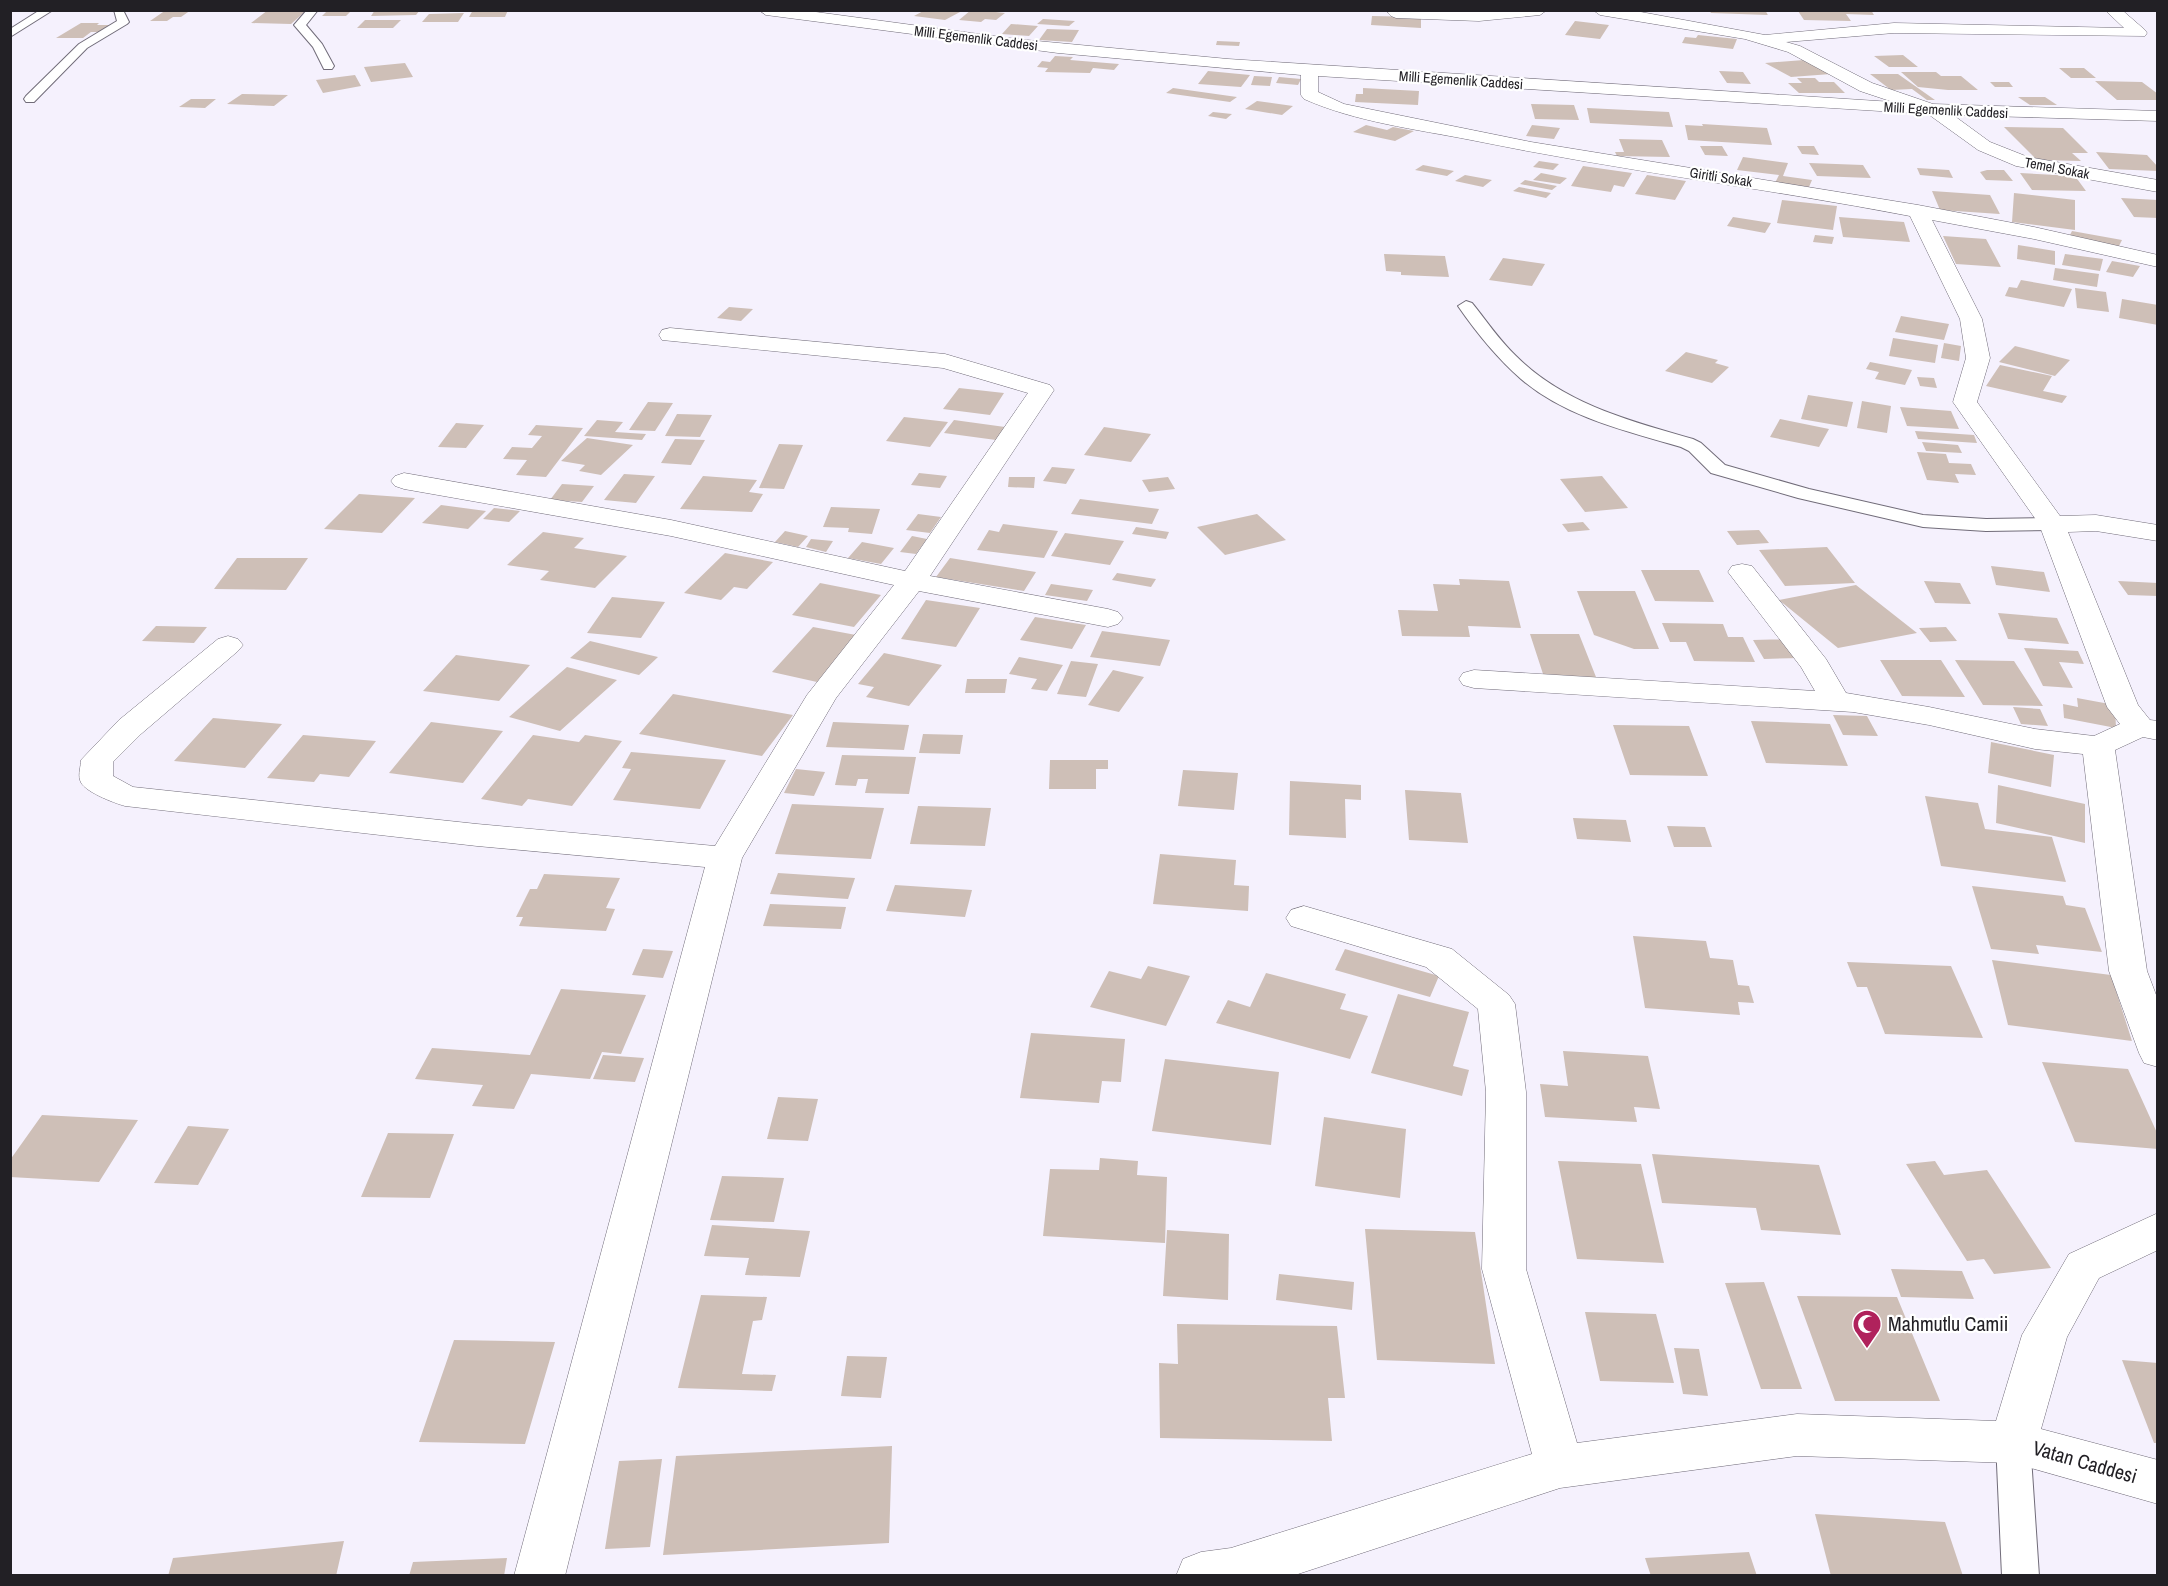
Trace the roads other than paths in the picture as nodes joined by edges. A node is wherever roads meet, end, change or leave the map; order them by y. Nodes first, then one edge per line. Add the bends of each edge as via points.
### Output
1 (48, 10) edge
2 (120, 10) edge
3 (313, 10) edge
4 (766, 10) edge
5 (1540, 10) edge
6 (1600, 10) edge
7 (1881, 10) edge
8 (2112, 10) edge
9 (1396, 13) dead end
10 (1894, 28) junction
11 (10, 34) edge
12 (1760, 39) junction
13 (328, 66) dead end
14 (1309, 70) junction
15 (30, 99) dead end
16 (1934, 110) junction
17 (2157, 116) edge
18 (2157, 186) edge
19 (1918, 211) junction
20 (2157, 261) edge
21 (1466, 306) dead end
22 (670, 335) dead end
23 (404, 481) dead end
24 (2052, 524) junction
25 (2157, 533) edge
26 (1742, 572) dead end
27 (912, 581) junction
28 (1108, 618) dead end
29 (228, 645) dead end
30 (1474, 679) dead end
31 (1836, 702) junction
32 (2148, 729) edge
33 (2098, 746) junction
34 (725, 858) junction
35 (1304, 918) dead end
36 (2157, 1053) edge
37 (2157, 1230) edge
38 (2013, 1442) junction
39 (1560, 1467) junction
40 (2157, 1482) edge
41 (539, 1575) edge
42 (1201, 1575) edge
43 (2021, 1575) edge

1 - 11 lane
2 - 15 lane via 123,22 83,46
3 - 13 lane via 300,25 318,46
4 - 14 street, Milli Egemenlik Caddesi via 1101,53
5 - 9 street via 1479,16
6 - 12 street
7 - 10 street
8 - 10 street via 2139,33
10 - 12 street
12 - 16 street via 1794,49 1866,87
14 - 16 street, Milli Egemenlik Caddesi
14 - 19 street, Giritli Sokak via 1311,95 1339,108 1531,147
16 - 17 street, Milli Egemenlik Caddesi via 2041,116
16 - 18 street, Temel Sokak via 1984,146 2023,162
19 - 20 street, Giritli Sokak via 2034,232
19 - 24 street via 1971,319 1978,358 1965,402
21 - 24 lane via 1524,373 1563,400 1687,443 1718,469 1923,521
22 - 27 street via 945,361 1042,390
23 - 27 street via 671,528
24 - 25 street via 2096,523
24 - 32 street via 2122,707
26 - 31 street via 1815,665
27 - 28 street
27 - 34 street via 822,695
29 - 34 street via 96,760 96,780 125,796
30 - 31 street
31 - 33 street via 1929,716 2035,739
32 - 33 street
33 - 36 street via 2128,971
34 - 41 street
35 - 39 street via 1439,958 1496,1004 1506,1092 1504,1269
37 - 38 street via 2084,1266 2045,1335
38 - 39 street, Vatan Caddesi via 1797,1435
38 - 40 street, Vatan Caddesi
38 - 43 lane
39 - 42 street, Vatan Caddesi via 1231,1572

